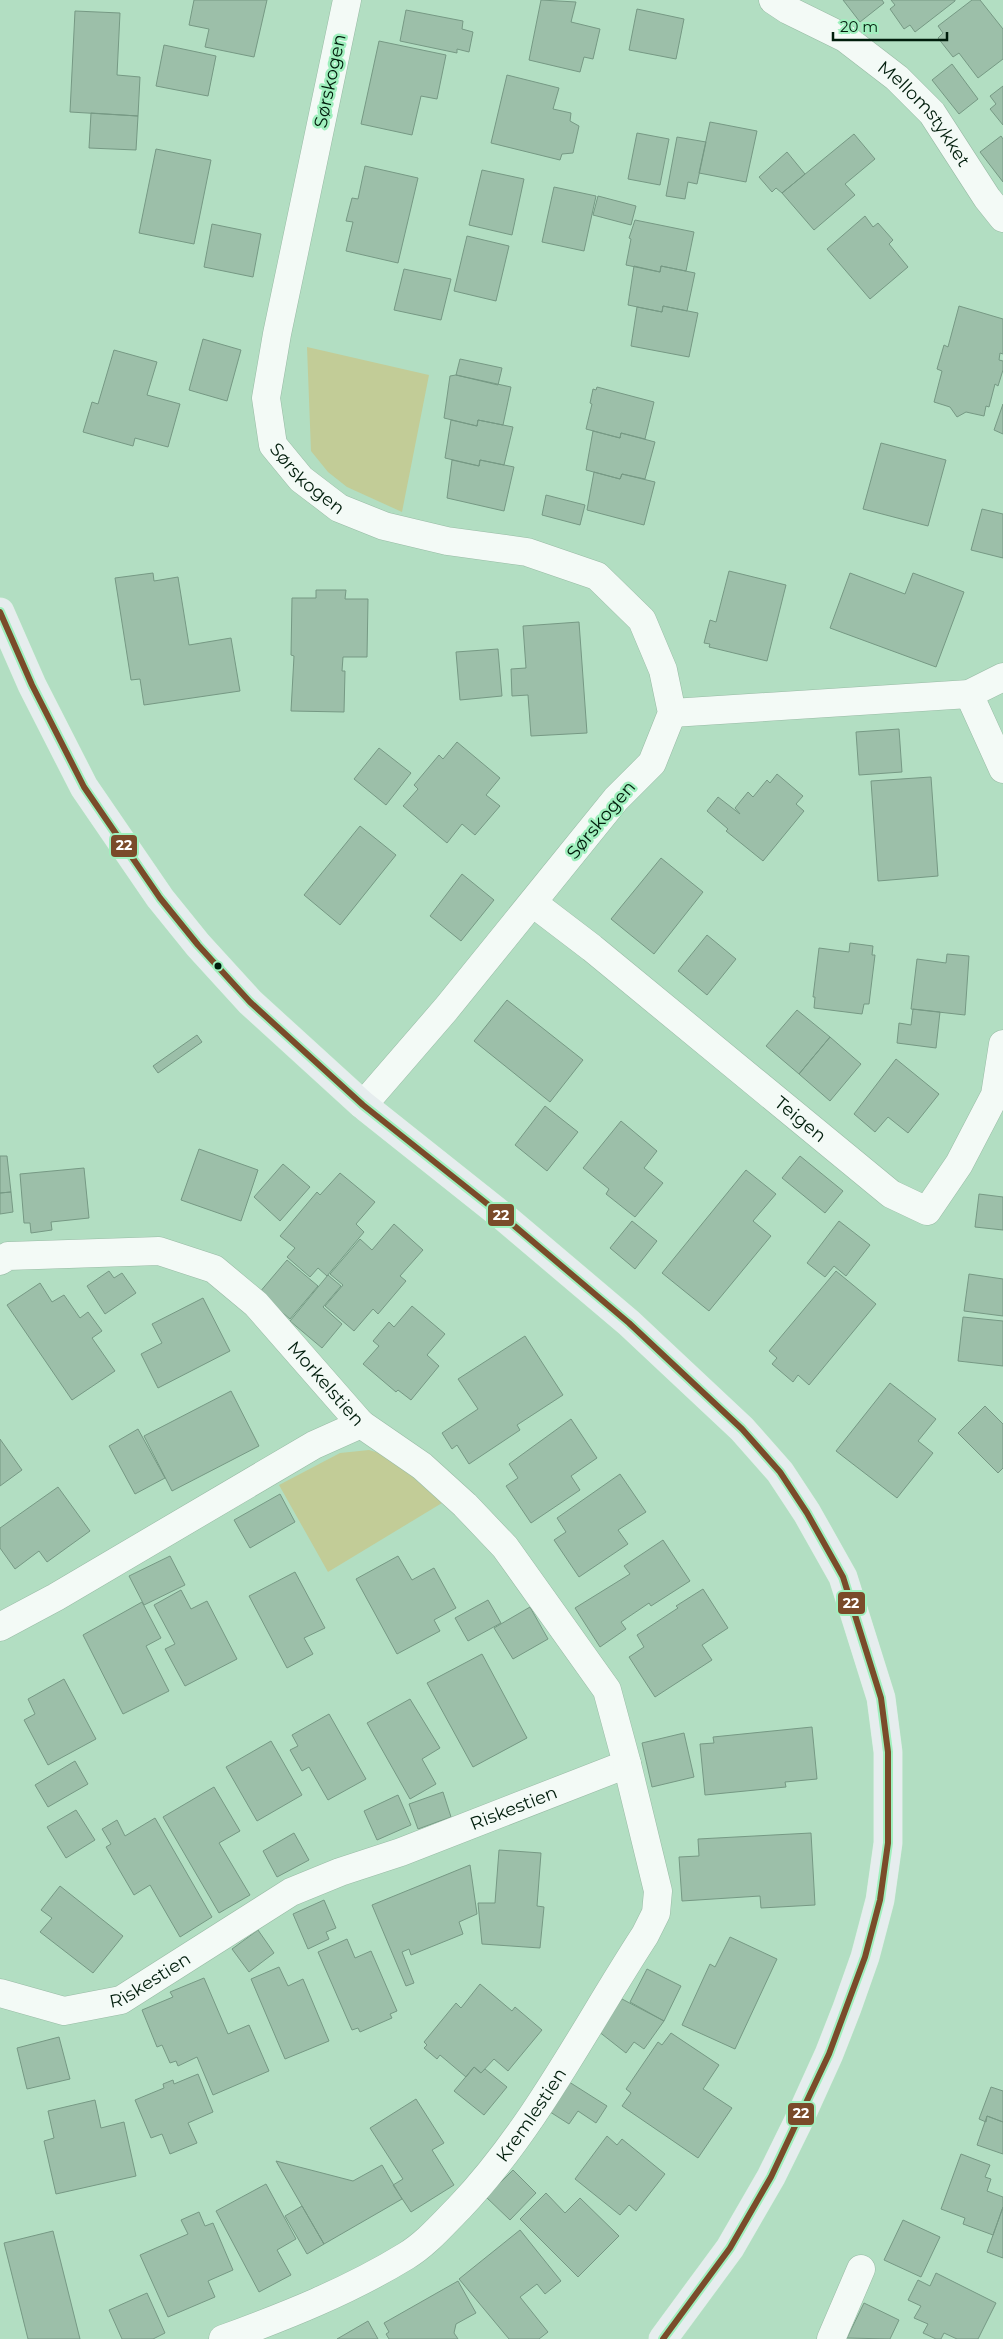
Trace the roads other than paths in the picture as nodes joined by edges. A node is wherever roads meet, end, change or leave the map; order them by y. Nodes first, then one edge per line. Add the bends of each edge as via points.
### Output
1 (347, 0) edge
2 (773, 0) edge
3 (1003, 218) edge
4 (0, 612) edge
5 (1003, 677) edge
6 (970, 694) junction
7 (672, 713) junction
8 (1003, 769) edge
9 (533, 903) junction
10 (1003, 1044) edge
11 (363, 1105) junction
12 (0, 1261) edge
13 (361, 1424) junction
14 (0, 1627) edge
15 (627, 1764) junction
16 (0, 1993) edge
17 (861, 2269) dead end
18 (223, 2339) edge
19 (663, 2339) edge
20 (831, 2339) edge

1 - 7 street, Sørskogen via 266,398 273,444 301,479 339,508 384,526 448,541 527,552 597,576 642,620 663,670
2 - 3 street, Mellomstykket via 845,38 896,78 932,113
4 - 11 main road via 32,685 84,787 160,898 229,980
5 - 6 street
6 - 7 street
6 - 8 street
7 - 9 street, Sørskogen via 652,763 616,799
9 - 10 street, Teigen via 891,1194 927,1211 959,1164 995,1095
9 - 11 street, Sørskogen
11 - 19 main road via 505,1218 629,1323 742,1429 780,1472 843,1578 881,1698 888,1752 888,1843 880,1900 865,1957 829,2054 770,2177 730,2248
12 - 13 street, Morkelstien via 8,1256 159,1251 214,1269 256,1304
13 - 14 street, Morkelstien via 314,1445
13 - 15 street via 422,1466 505,1547 606,1690
15 - 16 street, Riskestien via 291,1892 121,2000 64,2010
15 - 18 street, Kremlestien via 658,1891 656,1913 510,2150 442,2226 407,2255 301,2310
17 - 20 street

